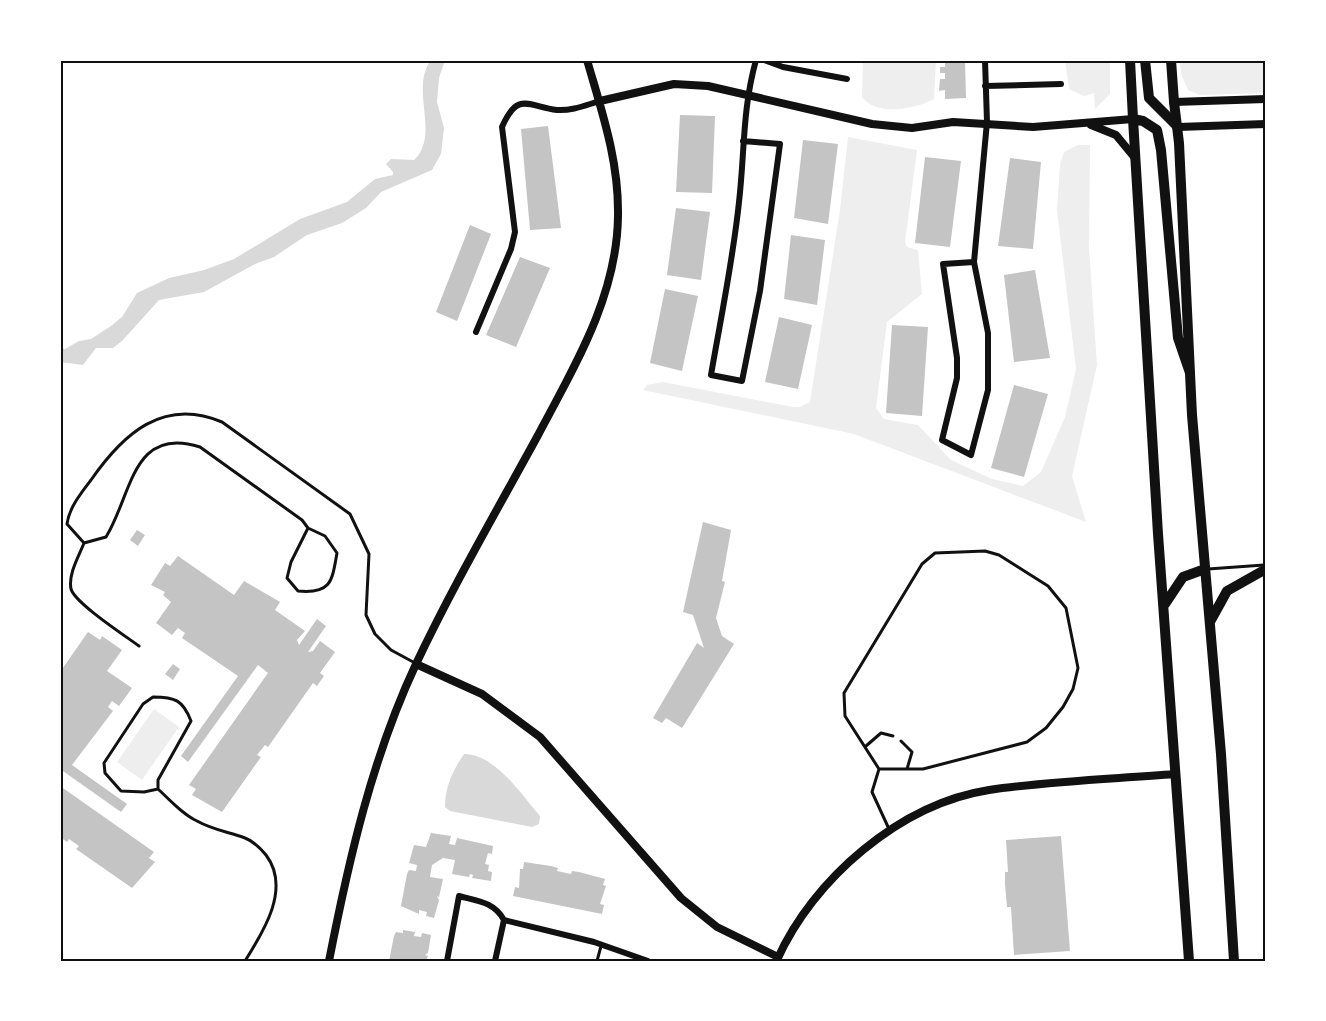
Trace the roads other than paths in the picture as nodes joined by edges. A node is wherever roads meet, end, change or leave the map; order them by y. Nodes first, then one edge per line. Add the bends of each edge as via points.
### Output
1 (587, 60) edge
2 (756, 60) edge
3 (764, 60) edge
4 (985, 60) edge
5 (1130, 60) edge
6 (1145, 60) edge
7 (1171, 60) edge
8 (847, 79) dead end
9 (1061, 84) dead end
10 (986, 86) junction
11 (746, 97) junction
12 (1266, 99) edge
13 (600, 101) junction
14 (1174, 102) junction
15 (1133, 119) junction
16 (987, 122) junction
17 (1084, 123) junction
18 (1266, 124) edge
19 (1178, 127) junction
20 (743, 141) junction
21 (1136, 161) junction
22 (974, 262) junction
23 (476, 332) dead end
24 (1190, 374) junction
25 (308, 528) junction
26 (84, 543) junction
27 (1266, 567) edge
28 (1205, 569) junction
29 (1165, 604) junction
30 (1210, 621) junction
31 (139, 646) dead end
32 (416, 664) junction
33 (893, 736) dead end
34 (901, 741) dead end
35 (866, 746) junction
36 (879, 769) junction
37 (907, 769) junction
38 (1175, 774) junction
39 (158, 789) junction
40 (890, 831) junction
41 (504, 921) junction
42 (601, 945) junction
43 (777, 959) edge
44 (245, 961) edge
45 (329, 961) edge
46 (447, 961) edge
47 (495, 961) edge
48 (597, 961) edge
49 (648, 961) edge
50 (1189, 961) edge
51 (1234, 961) edge

1 - 13 street
2 - 11 street
3 - 8 street
4 - 10 street
5 - 15 highway
6 - 19 highway via 1149,98
7 - 14 highway
9 - 10 street
10 - 16 street
11 - 13 street via 708,86 674,84
11 - 16 street via 872,124 912,128
11 - 20 street
12 - 14 street
13 - 23 street via 556,110 529,102 508,114 502,127 515,232
13 - 32 street via 612,143 617,187 618,218 611,276 584,346
14 - 19 highway
15 - 17 street
15 - 21 highway
15 - 24 highway via 1157,130 1178,338
16 - 17 street via 1033,127
16 - 22 street
17 - 21 street via 1112,132
18 - 19 street
19 - 24 highway
20 - 20 street via 780,144 760,291 742,381 711,375 740,201
21 - 29 highway
22 - 22 street via 943,264 957,378 942,440 971,455 988,390 988,333
24 - 28 highway
25 - 25 lane via 287,578 298,591 314,593 326,588 333,577 337,553 325,536
25 - 26 lane via 200,447 181,441 162,444 140,460 106,537
26 - 31 lane via 73,570 71,588 80,603
26 - 32 lane via 67,524 68,514 109,454 133,430 155,419 205,415 222,422 350,514 369,554 366,615 375,634 391,650
27 - 28 lane
27 - 30 highway via 1227,591
28 - 29 highway via 1183,577
28 - 30 highway
29 - 38 highway
30 - 51 highway
32 - 43 street via 482,694 540,737 681,898 717,927
32 - 45 street via 385,739 361,818
33 - 35 lane via 881,733
34 - 37 lane via 912,752
35 - 36 lane
35 - 37 lane via 845,716 844,693 922,564 935,553 985,551 999,555 1048,585 1066,608 1078,668 1063,707 1046,728 1027,742 923,769
36 - 37 lane
36 - 40 lane via 872,792
38 - 40 street via 987,790 940,804
38 - 50 highway
39 - 39 lane via 158,780 191,721 185,707 175,699 153,697 143,704 105,763 105,773 121,791
39 - 44 lane via 195,820 221,833 246,838 275,867 271,916
40 - 43 street via 830,880 797,919
41 - 42 street
41 - 46 street via 488,903 459,896
41 - 47 street
42 - 48 lane
42 - 49 street

